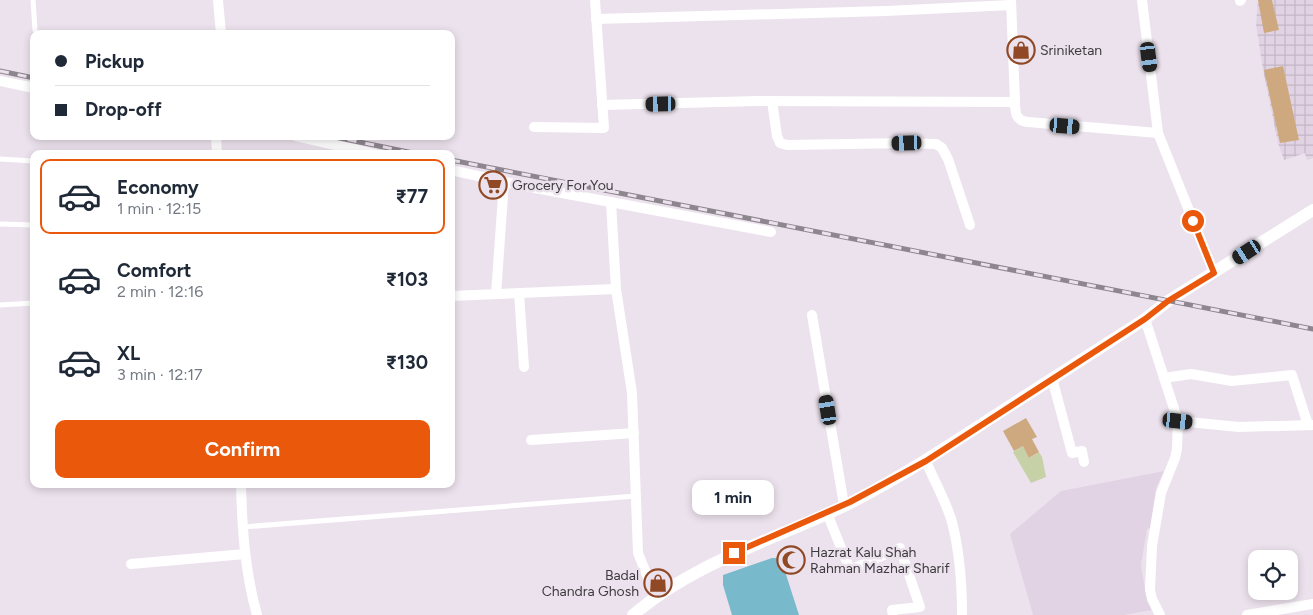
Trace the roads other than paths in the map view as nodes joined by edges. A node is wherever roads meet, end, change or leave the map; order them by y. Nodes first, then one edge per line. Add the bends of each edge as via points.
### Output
1 (33, 0) edge
2 (218, 0) edge
3 (595, 0) edge
4 (886, 0) edge
5 (1142, 0) edge
6 (1011, 2) edge
7 (886, 11) junction
8 (596, 19) junction
9 (35, 30) dead end
10 (220, 30) edge
11 (0, 81) edge
12 (30, 87) edge
13 (772, 101) junction
14 (1014, 102) junction
15 (602, 105) junction
16 (534, 128) dead end
17 (1158, 133) junction
18 (314, 140) edge
19 (357, 150) edge
20 (0, 159) edge
21 (30, 162) edge
22 (455, 171) edge
23 (504, 182) junction
24 (611, 202) junction
25 (1313, 210) edge
26 (0, 224) edge
27 (30, 224) edge
28 (970, 225) dead end
29 (771, 232) dead end
30 (1214, 273) junction
31 (616, 289) junction
32 (519, 293) junction
33 (496, 294) junction
34 (455, 296) edge
35 (30, 303) edge
36 (0, 305) edge
37 (812, 315) dead end
38 (1145, 319) junction
39 (524, 368) dead end
40 (1052, 378) junction
41 (1164, 378) junction
42 (1178, 421) junction
43 (1310, 425) edge
44 (634, 433) junction
45 (531, 440) dead end
46 (926, 461) junction
47 (1084, 462) dead end
48 (241, 488) edge
49 (636, 496) junction
50 (844, 505) junction
51 (827, 513) junction
52 (242, 527) junction
53 (245, 554) junction
54 (131, 564) dead end
55 (657, 596) junction
56 (1313, 604) edge
57 (648, 609) edge
58 (1158, 614) edge
59 (256, 615) edge
60 (633, 615) edge
61 (893, 615) edge
62 (962, 615) edge
63 (1248, 615) edge

1 - 9 lane
2 - 10 street
3 - 8 street
4 - 7 street
5 - 17 street
6 - 7 street
6 - 14 street
7 - 8 street
8 - 15 street
11 - 12 street
13 - 14 street
13 - 15 street
13 - 28 street via 777,136 780,143 787,146 936,144 948,159
14 - 17 street via 1017,116 1023,122
15 - 16 street via 604,128
17 - 30 street
18 - 19 street
20 - 21 lane
22 - 23 street
23 - 24 street
23 - 33 street
24 - 29 street
24 - 31 street
25 - 30 street
26 - 27 lane
30 - 38 street
31 - 32 street
31 - 44 street via 631,384
32 - 33 street
32 - 39 street
33 - 34 street
35 - 36 lane
37 - 50 street
38 - 40 street
38 - 41 street
40 - 46 street
40 - 47 street via 1072,453 1082,451
41 - 42 street
41 - 43 street via 1192,374 1232,381 1292,375
42 - 43 street via 1239,427
42 - 58 street via 1177,449 1160,493 1152,546 1150,590
44 - 45 street
44 - 49 street
46 - 50 street
46 - 62 street via 951,520 961,579
48 - 52 street
49 - 52 lane
49 - 55 street via 638,553
50 - 51 street
51 - 55 street via 718,561
51 - 61 street via 850,570 900,548 920,607 892,610
52 - 53 street
53 - 54 street
53 - 59 street
55 - 57 street
56 - 63 street
57 - 60 street

